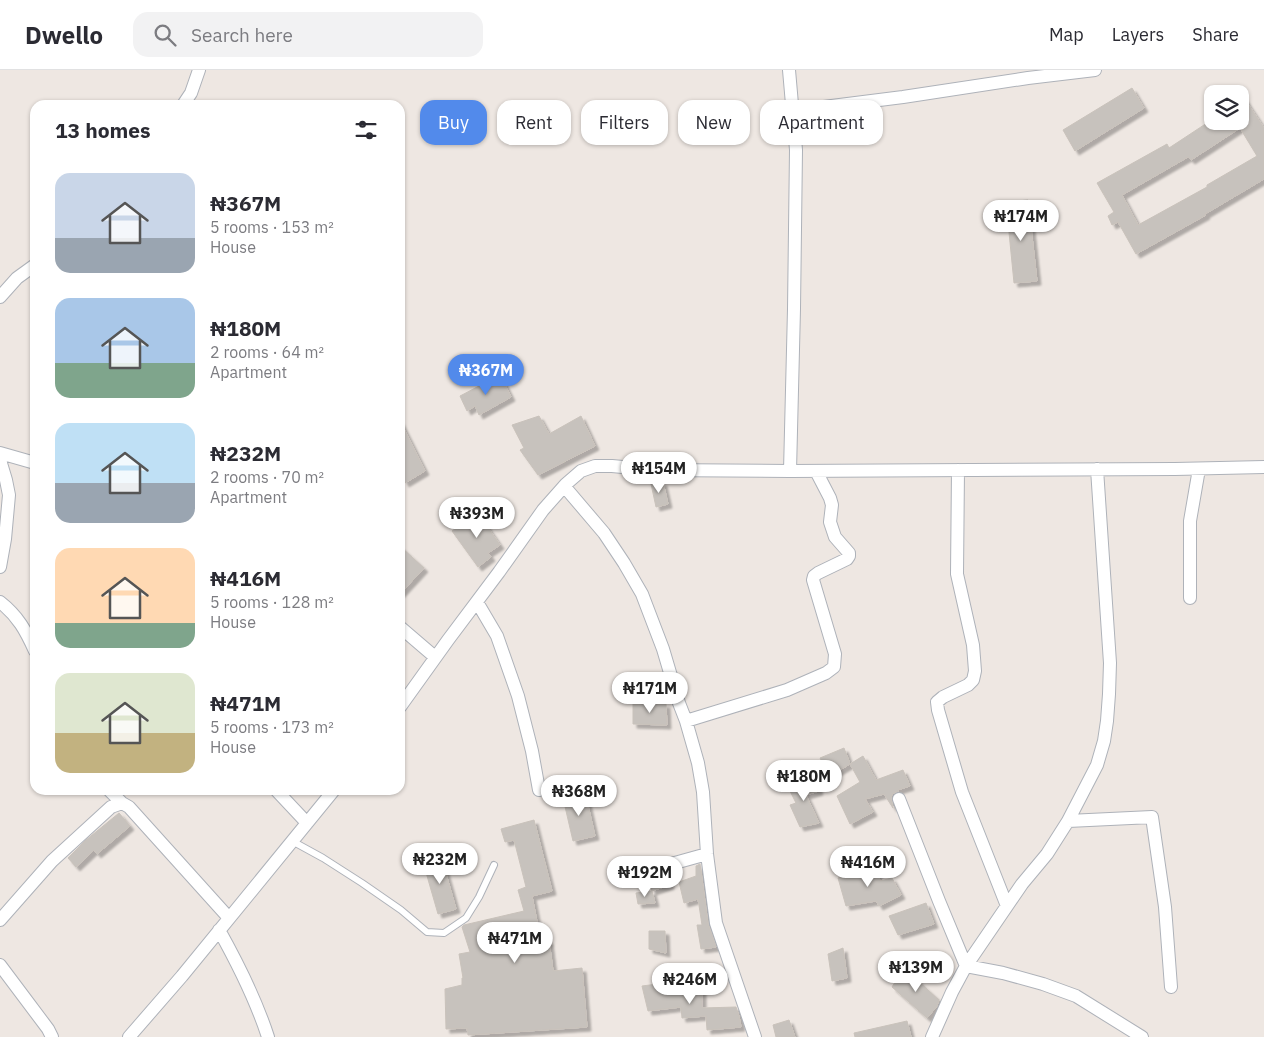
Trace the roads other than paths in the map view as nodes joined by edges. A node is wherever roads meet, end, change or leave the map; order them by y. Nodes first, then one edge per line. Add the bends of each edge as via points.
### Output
1 (199, 70) edge
2 (789, 70) edge
3 (1094, 70) edge
4 (186, 100) edge
5 (791, 100) edge
6 (879, 100) edge
7 (795, 145) edge
8 (30, 269) edge
9 (0, 297) edge
10 (0, 453) edge
11 (0, 460) edge
12 (30, 462) edge
13 (1264, 467) edge
14 (1199, 469) junction
15 (958, 470) junction
16 (1097, 470) junction
17 (790, 471) junction
18 (816, 471) junction
19 (564, 486) junction
20 (0, 567) edge
21 (1190, 598) dead end
22 (0, 602) edge
23 (477, 602) junction
24 (405, 630) edge
25 (30, 640) edge
26 (436, 657) junction
27 (405, 700) edge
28 (686, 722) junction
29 (539, 790) dead end
30 (114, 795) edge
31 (281, 795) edge
32 (330, 795) edge
33 (898, 799) dead end
34 (122, 804) junction
35 (1068, 821) junction
36 (307, 823) junction
37 (292, 841) junction
38 (707, 854) junction
39 (494, 865) dead end
40 (628, 876) dead end
41 (1006, 906) junction
42 (229, 918) junction
43 (0, 920) edge
44 (219, 930) junction
45 (0, 965) edge
46 (966, 966) junction
47 (1171, 987) dead end
48 (52, 1037) edge
49 (128, 1037) edge
50 (268, 1037) edge
51 (755, 1037) edge
52 (932, 1037) edge
53 (1142, 1037) edge

1 - 4 street
2 - 5 street
3 - 6 street
7 - 17 street
8 - 9 street
10 - 12 street
11 - 20 street via 9,495
13 - 14 street
14 - 16 street
14 - 21 street via 1190,521
15 - 16 street
15 - 18 street
15 - 41 street via 957,574 975,671 968,685 937,702 962,792
16 - 35 street via 1110,662 1109,694 1104,741 1097,765
17 - 18 street
17 - 19 street via 595,466 581,472
18 - 28 street via 830,498 830,522 835,537 849,553 847,559 818,573 813,580 835,654 834,667 787,690
19 - 23 street
19 - 28 street via 604,533 642,594
22 - 25 street via 15,616
23 - 26 street
23 - 29 street via 497,636 515,688
24 - 26 street
26 - 27 street
28 - 38 street via 703,792
30 - 34 street
31 - 36 street
32 - 36 street
33 - 46 street
34 - 42 street via 129,807
34 - 43 street via 111,807 52,861
35 - 41 street
35 - 47 street via 1152,817 1165,907
36 - 37 street
37 - 39 lane via 362,883 427,932 444,933 466,918
37 - 42 street
38 - 40 street
38 - 51 street via 716,923
41 - 46 street
42 - 44 street
44 - 49 street
44 - 50 street
45 - 48 street
46 - 52 street
46 - 53 street via 1003,973 1076,996

